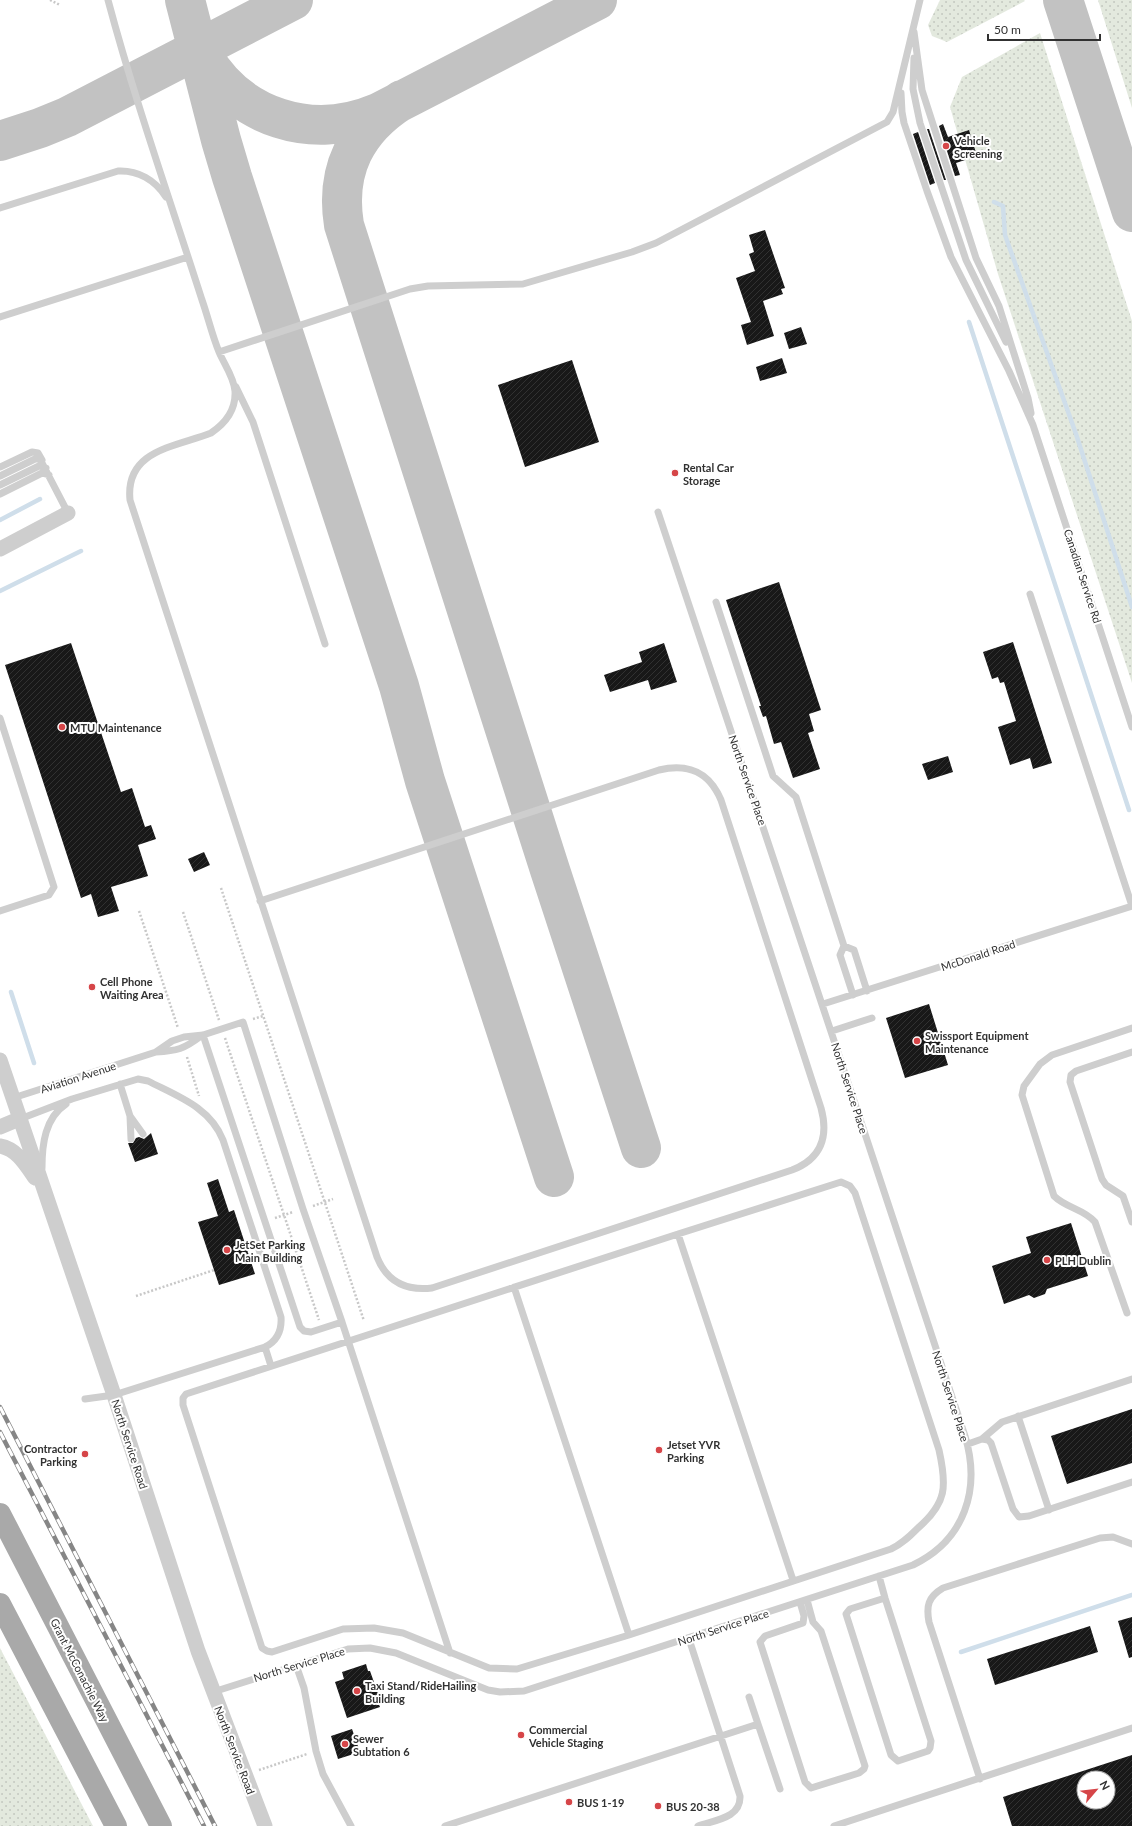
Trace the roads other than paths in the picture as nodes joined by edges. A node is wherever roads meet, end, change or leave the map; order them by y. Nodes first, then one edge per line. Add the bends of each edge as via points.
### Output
1 (108, 0) edge
2 (920, 0) edge
3 (914, 22) junction
4 (915, 39) junction
5 (901, 78) junction
6 (0, 208) edge
7 (171, 208) junction
8 (188, 257) junction
9 (0, 318) edge
10 (219, 352) junction
11 (1017, 364) junction
12 (234, 384) junction
13 (1033, 425) junction
14 (42, 460) junction
15 (0, 467) edge
16 (46, 468) junction
17 (49, 475) junction
18 (0, 476) edge
19 (0, 485) edge
20 (0, 494) edge
21 (658, 512) dead end
22 (68, 513) joint
23 (0, 549) edge
24 (1030, 594) dead end
25 (716, 602) dead end
26 (326, 644) dead end
27 (0, 718) edge
28 (1132, 727) edge
29 (260, 900) junction
30 (1132, 906) edge
31 (0, 911) edge
32 (844, 946) junction
33 (867, 991) junction
34 (853, 995) junction
35 (823, 1004) junction
36 (872, 1018) dead end
37 (1132, 1028) edge
38 (832, 1031) junction
39 (203, 1035) junction
40 (1132, 1052) edge
41 (0, 1060) edge
42 (120, 1084) junction
43 (72, 1099) junction
44 (6, 1101) edge
45 (130, 1116) junction
46 (19, 1119) junction
47 (0, 1127) edge
48 (143, 1134) dead end
49 (131, 1139) dead end
50 (0, 1146) edge
51 (42, 1186) junction
52 (1132, 1222) edge
53 (678, 1234) junction
54 (514, 1287) junction
55 (1127, 1313) dead end
56 (342, 1322) junction
57 (348, 1341) junction
58 (265, 1347) junction
59 (271, 1366) junction
60 (1132, 1379) edge
61 (114, 1395) junction
62 (85, 1399) dead end
63 (1018, 1416) junction
64 (982, 1440) junction
65 (968, 1444) junction
66 (1132, 1482) edge
67 (1049, 1510) junction
68 (0, 1514) edge
69 (1132, 1544) edge
70 (879, 1576) junction
71 (793, 1580) junction
72 (886, 1598) junction
73 (803, 1601) junction
74 (0, 1604) edge
75 (629, 1635) junction
76 (689, 1638) junction
77 (450, 1653) junction
78 (296, 1665) junction
79 (212, 1692) junction
80 (749, 1697) dead end
81 (758, 1724) junction
82 (1132, 1728) edge
83 (721, 1737) junction
84 (980, 1779) junction
85 (780, 1789) dead end
86 (116, 1826) edge
87 (161, 1826) edge
88 (265, 1826) edge
89 (352, 1826) edge
90 (445, 1826) edge
91 (698, 1826) edge
92 (834, 1826) edge

1 - 7 lane
2 - 3 lane
3 - 4 lane
3 - 5 lane
4 - 11 lane via 922,90 976,258 999,306
4 - 11 lane via 913,89 920,123 966,260
5 - 10 lane via 893,112 882,126 645,248 523,284 428,286 410,289
5 - 13 lane via 900,100 904,123 948,249
6 - 7 lane via 108,173 128,171 141,175 155,184 166,196
7 - 8 lane
8 - 9 lane
8 - 10 lane
10 - 12 lane
11 - 13 lane via 1028,398
12 - 26 lane via 253,422
12 - 29 lane via 235,400 223,424 211,433 146,457 132,476 129,491 132,510
13 - 28 lane, Canadian Service Rd
14 - 15 lane via 38,453 32,452
14 - 16 lane
14 - 18 lane via 35,459
16 - 17 lane
16 - 19 lane via 39,466
17 - 20 lane via 42,473
17 - 22 lane
21 - 35 lane, North Service Place
22 - 23 street
24 - 30 lane
25 - 32 lane via 773,776 796,797
27 - 31 lane via 54,887 48,895
29 - 29 lane via 377,1257 386,1273 408,1288 432,1288 792,1170 807,1163 822,1144 824,1126 821,1108 721,800 713,785 694,771 675,767 659,770
30 - 33 lane, McDonald Road
32 - 33 lane via 854,950
32 - 34 lane via 840,955
33 - 34 lane, McDonald Road
34 - 35 lane, McDonald Road
35 - 38 lane, North Service Place
36 - 38 lane
37 - 55 lane via 1052,1054 1040,1064 1024,1086 1022,1094 1054,1196 1062,1203 1085,1213 1095,1222
38 - 65 lane, North Service Place
39 - 44 lane, Aviation Avenue via 187,1047 175,1051 156,1052
39 - 56 lane via 300,1327 311,1332
39 - 56 lane, Aviation Avenue via 243,1022
40 - 52 lane via 1076,1071 1070,1078 1102,1179 1106,1185 1123,1196
41 - 44 street, North Service Road
42 - 43 lane, Aviation Avenue
42 - 45 lane
42 - 58 lane, Aviation Avenue via 138,1078 148,1081 202,1110 219,1130 281,1316 280,1333
43 - 46 lane, Aviation Avenue
43 - 51 lane via 56,1112 46,1132 42,1148
44 - 46 street, North Service Road
45 - 48 lane
45 - 49 lane
46 - 47 street, Aviation Avenue
46 - 51 street, North Service Road
50 - 51 street via 17,1155
51 - 61 street, North Service Road
53 - 54 lane
53 - 71 lane
53 - 71 lane via 837,1183 845,1183 855,1193 939,1450 944,1484 939,1505 930,1519 899,1545
54 - 57 lane
54 - 75 lane
56 - 57 lane
57 - 59 lane
57 - 77 lane
58 - 59 lane
58 - 61 lane
59 - 77 lane via 189,1392 184,1395 182,1401 260,1645 266,1651 272,1652 343,1629 374,1628 403,1634
60 - 63 lane
61 - 62 lane
61 - 79 street, North Service Road
63 - 64 lane via 1002,1422
63 - 67 lane
64 - 65 lane
64 - 67 lane via 991,1443 1015,1513 1023,1517
65 - 70 lane, North Service Place via 972,1468 970,1496 952,1534 924,1560
66 - 67 lane
68 - 87 main road, Grant McConachie Way
69 - 84 lane via 1113,1537 1100,1538 943,1588 930,1597 927,1612 929,1622
70 - 72 lane
70 - 73 lane, North Service Place
71 - 75 lane
72 - 72 lane via 931,1745 924,1753 898,1761 891,1755 846,1614 850,1609
73 - 73 lane via 803,1623 765,1636 760,1642 805,1782 811,1788 859,1774 865,1766 821,1631 813,1622
73 - 76 lane, North Service Place
74 - 86 main road
75 - 77 lane via 517,1669 489,1668
76 - 78 lane, North Service Place via 535,1688 514,1692 488,1690 383,1650 359,1648
76 - 83 lane
78 - 79 lane, North Service Place
78 - 89 lane via 304,1688 316,1751 325,1778
79 - 88 street, North Service Road
80 - 81 lane
81 - 83 lane
81 - 85 lane
82 - 84 lane
83 - 90 lane
83 - 91 lane via 740,1796 739,1806 731,1815
84 - 92 lane

